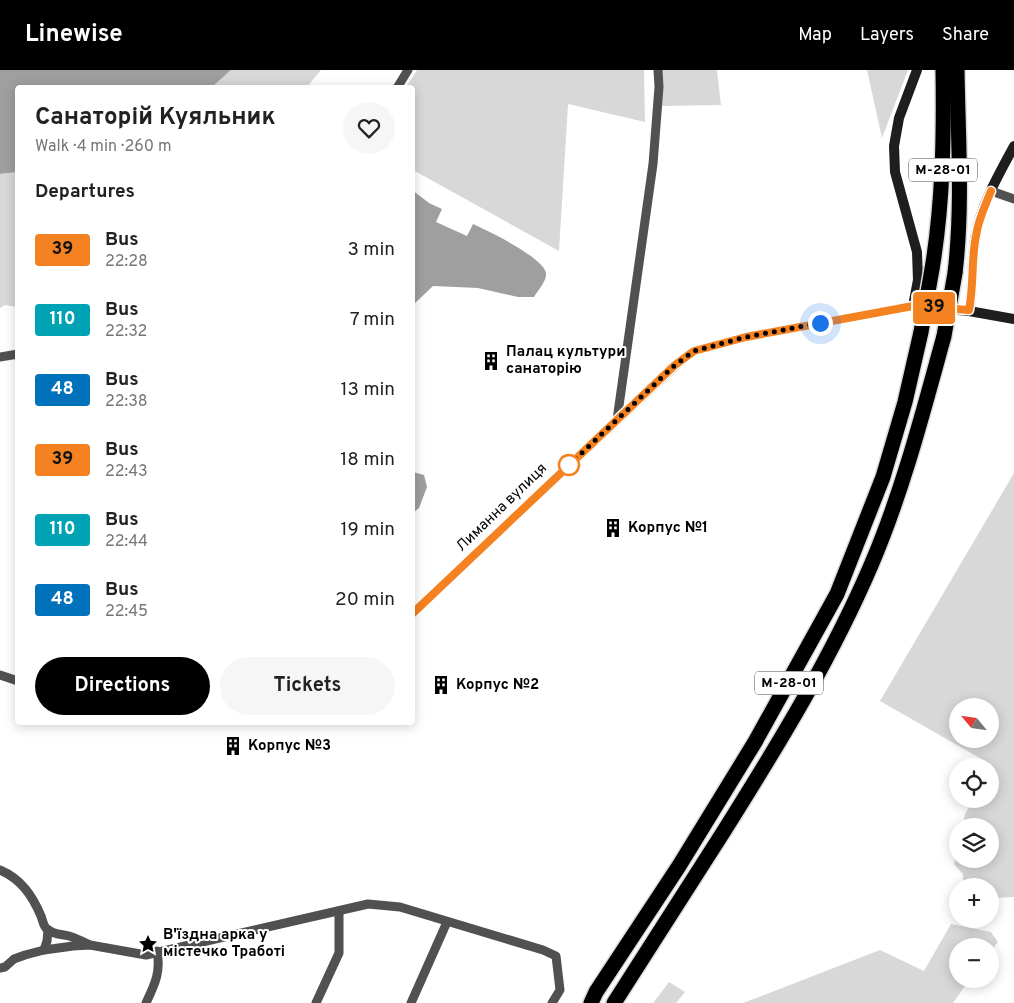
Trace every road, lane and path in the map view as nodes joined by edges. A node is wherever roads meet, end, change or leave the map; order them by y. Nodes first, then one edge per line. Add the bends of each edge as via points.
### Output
1 (408, 70) edge
2 (658, 70) edge
3 (917, 70) edge
4 (957, 70) edge
5 (963, 70) edge
6 (942, 74) edge
7 (399, 85) edge
8 (1014, 146) edge
9 (991, 191) junction
10 (959, 194) junction
11 (1014, 199) edge
12 (913, 306) junction
13 (969, 310) junction
14 (1014, 319) edge
15 (15, 354) edge
16 (0, 357) edge
17 (617, 420) junction
18 (415, 611) edge
19 (0, 675) edge
20 (15, 680) edge
21 (0, 870) edge
22 (339, 911) junction
23 (447, 922) junction
24 (48, 930) junction
25 (90, 945) junction
26 (44, 950) junction
27 (151, 951) junction
28 (0, 968) edge
29 (146, 1003) edge
30 (316, 1003) edge
31 (411, 1003) edge
32 (552, 1003) edge
33 (591, 1003) edge
34 (614, 1003) edge

1 - 7 street
2 - 17 street via 652,164
3 - 12 main road via 899,118 894,146 895,172 917,252 918,280
4 - 10 highway, М-28-01
5 - 10 highway via 964,155
6 - 33 highway, М-28-01, bridge via 942,191 932,269 905,402 883,477 838,594 755,742
8 - 9 main road
9 - 11 street
9 - 13 main road via 976,235
10 - 34 highway, М-28-01, bridge via 958,247 944,336 923,414 872,561 813,683 769,760
12 - 13 main road, Лиманна вулиця
12 - 17 street, Лиманна вулиця via 746,337 694,351
13 - 14 main road, Лиманна вулиця
15 - 16 street
17 - 18 street, Лиманна вулиця
19 - 20 street
21 - 24 street via 22,884
22 - 23 street via 368,904 400,907
22 - 27 street
22 - 30 street via 339,953
23 - 31 street
23 - 32 street via 556,956 560,990
24 - 25 street
24 - 26 street
25 - 26 street
25 - 27 street
26 - 28 street
27 - 29 street via 160,965

